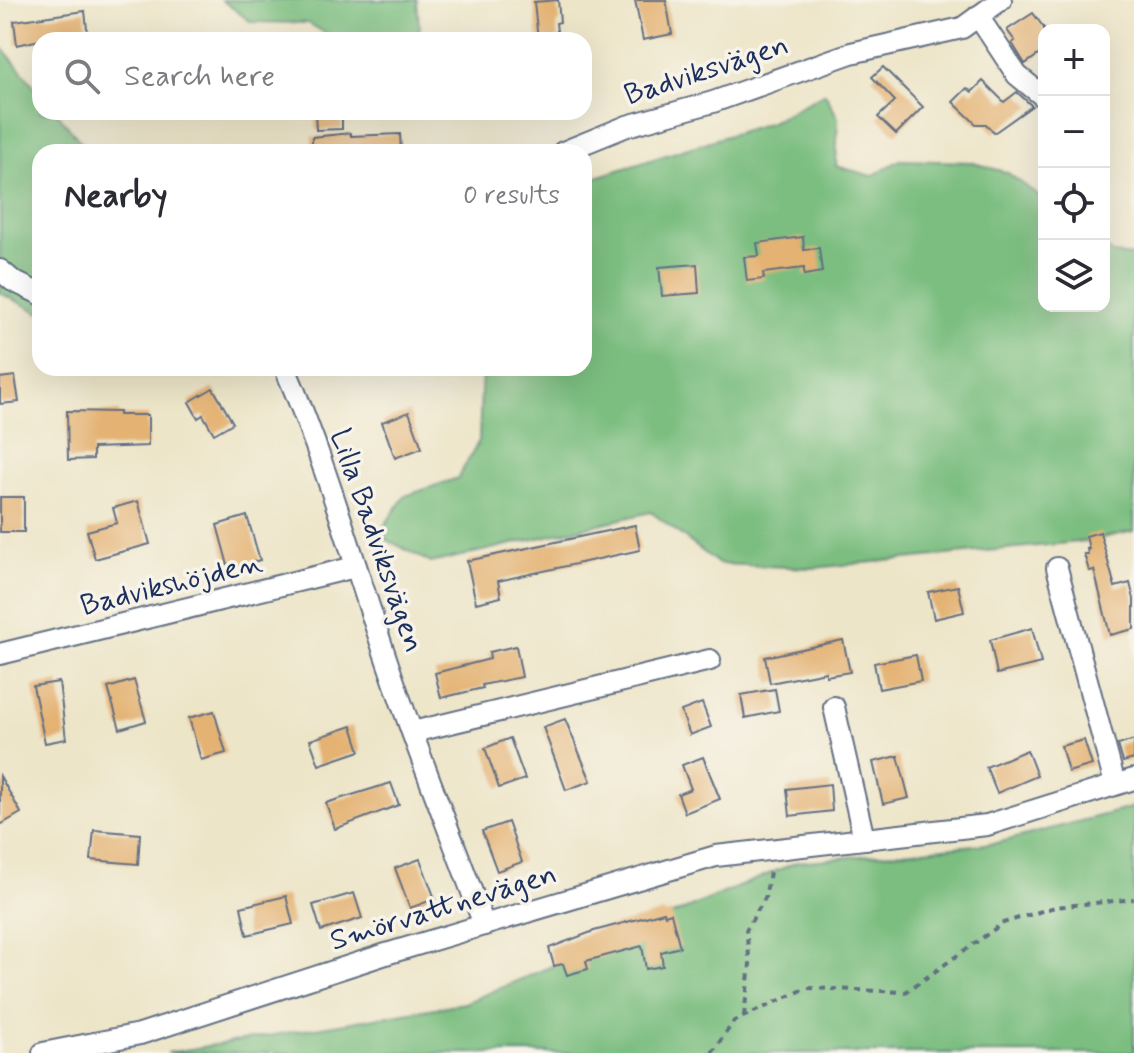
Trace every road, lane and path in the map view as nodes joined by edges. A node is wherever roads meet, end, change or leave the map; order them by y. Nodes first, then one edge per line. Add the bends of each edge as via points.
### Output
1 (1001, 0) edge
2 (978, 16) junction
3 (1043, 96) edge
4 (583, 144) edge
5 (0, 270) edge
6 (32, 290) edge
7 (288, 376) edge
8 (355, 567) junction
9 (1057, 568) dead end
10 (0, 654) edge
11 (710, 660) dead end
12 (834, 707) dead end
13 (413, 732) junction
14 (1125, 781) edge
15 (864, 839) junction
16 (774, 849) junction
17 (1134, 899) edge
18 (484, 925) junction
19 (744, 1017) junction
20 (43, 1053) edge
21 (712, 1053) edge

1 - 2 street, Badviksvägen
2 - 3 street via 1017,75
2 - 4 street, Badviksvägen via 962,28 851,53
5 - 6 street
7 - 8 street, Lilla Badviksvägen
8 - 10 street, Badvikshöjden
8 - 13 street, Lilla Badviksvägen
9 - 14 street
11 - 13 street
12 - 15 street
13 - 18 street, Lilla Badviksvägen
14 - 15 street, Smörvattnevägen via 987,825
15 - 16 street, Smörvattnevägen
16 - 18 street, Smörvattnevägen via 716,856
16 - 19 path via 765,898 746,930 750,964
17 - 19 path via 1055,907 1003,923 906,992 807,988
18 - 20 street, Smörvattnevägen via 140,1034
19 - 21 path via 734,1021

